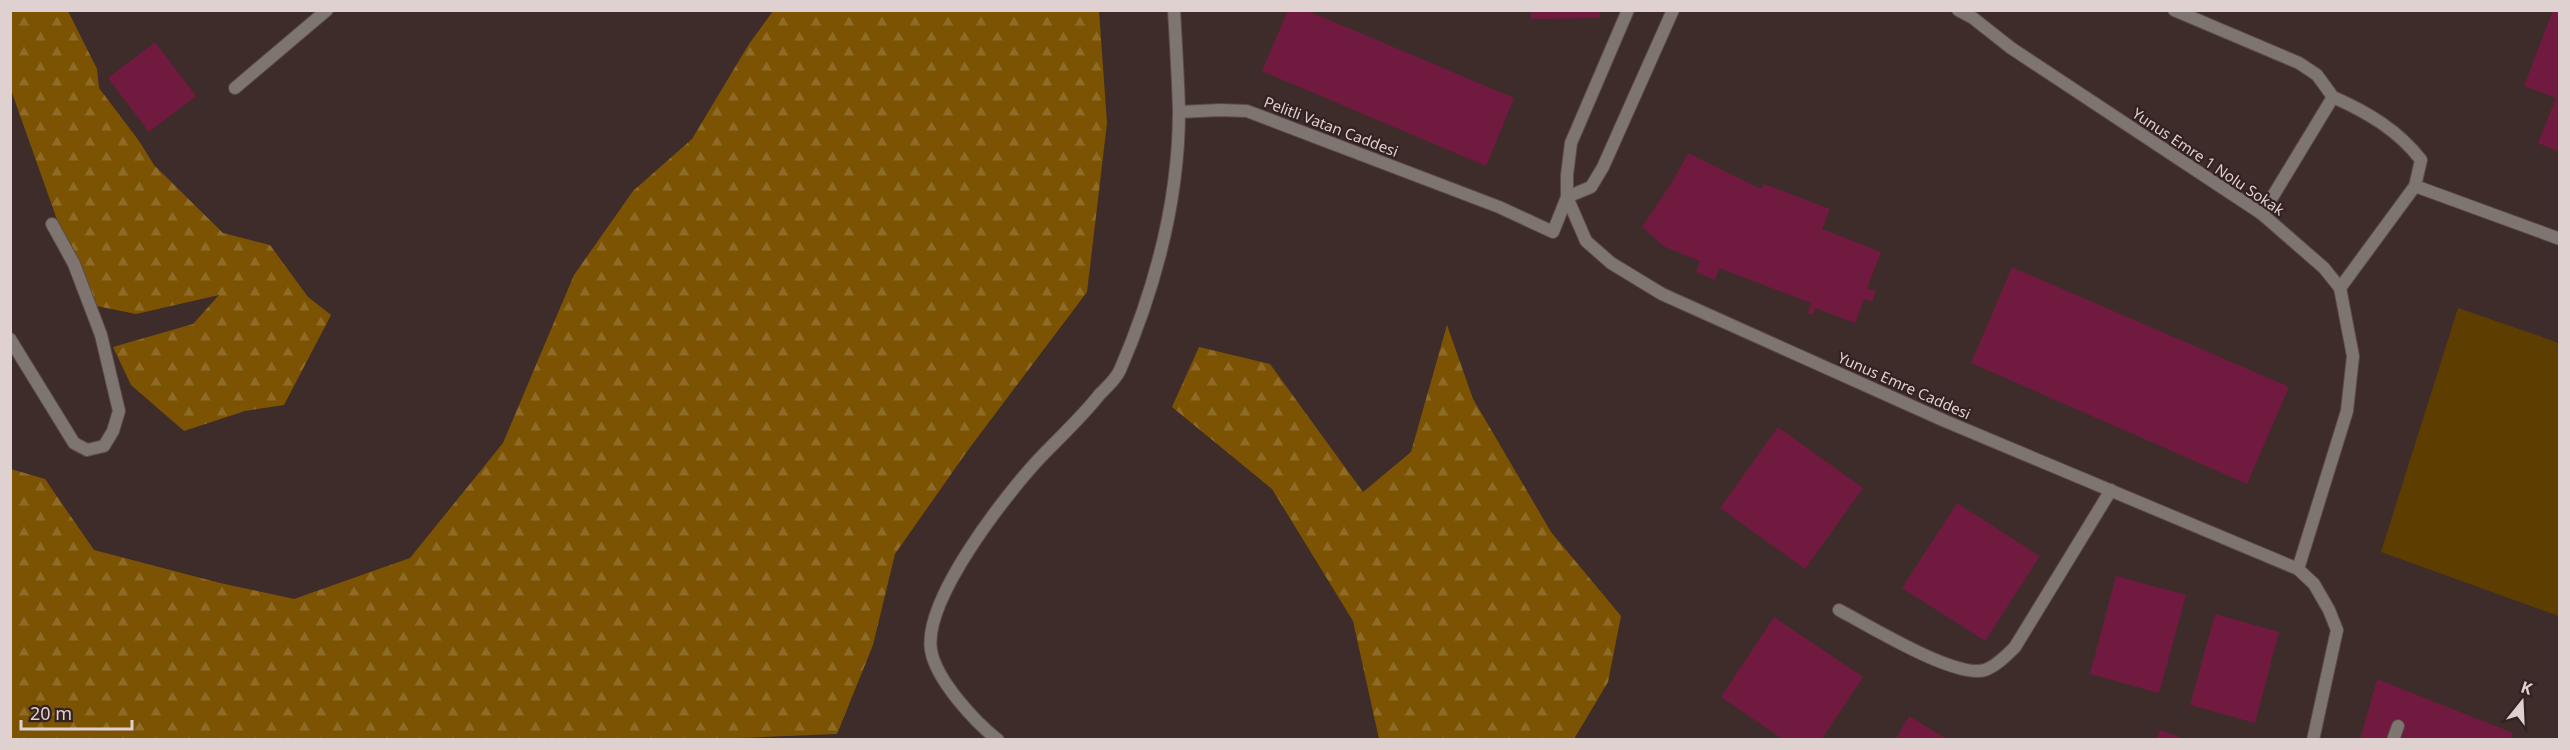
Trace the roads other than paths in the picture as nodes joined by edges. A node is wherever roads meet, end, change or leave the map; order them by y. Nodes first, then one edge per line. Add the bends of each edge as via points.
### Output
1 (327, 10) edge
2 (1174, 10) edge
3 (1628, 10) edge
4 (1673, 10) edge
5 (1958, 10) edge
6 (2174, 10) edge
7 (235, 88) dead end
8 (2333, 97) junction
9 (1179, 112) junction
10 (2415, 186) junction
11 (1567, 197) junction
12 (2262, 214) junction
13 (52, 224) dead end
14 (2559, 239) edge
15 (2340, 288) junction
16 (10, 339) edge
17 (2111, 490) junction
18 (2298, 569) junction
19 (1839, 610) dead end
20 (2398, 726) dead end
21 (998, 740) edge
22 (2313, 740) edge
23 (2393, 740) edge

1 - 7 street
2 - 9 street
3 - 11 street, Pelitli Vatan Caddesi via 1571,142
4 - 11 street via 1603,167 1591,187
5 - 12 street, Yunus Emre 1 Nolu Sokak
6 - 8 street via 2298,63 2317,75
8 - 10 street via 2405,139 2421,160
8 - 12 street
9 - 11 street, Pelitli Vatan Caddesi via 1220,110 1257,114 1499,207 1553,232
9 - 21 street via 1175,173 1162,247 1119,373 989,521 943,595 933,621 931,651 947,687
10 - 14 street
10 - 15 street
11 - 17 street, Yunus Emre Caddesi via 1586,241 1662,294 1945,421
12 - 15 street, Yunus Emre 1 Nolu Sokak via 2324,267
13 - 16 street via 74,264 101,335 119,411 104,446 87,450 74,443
15 - 18 street, Yunus Emre 1 Nolu Sokak via 2353,356 2347,411
17 - 18 street, Yunus Emre Caddesi
17 - 19 street via 2015,647 1984,670 1963,671 1935,660
18 - 22 street, Yunus Emre Caddesi via 2314,584 2337,630
20 - 23 street

